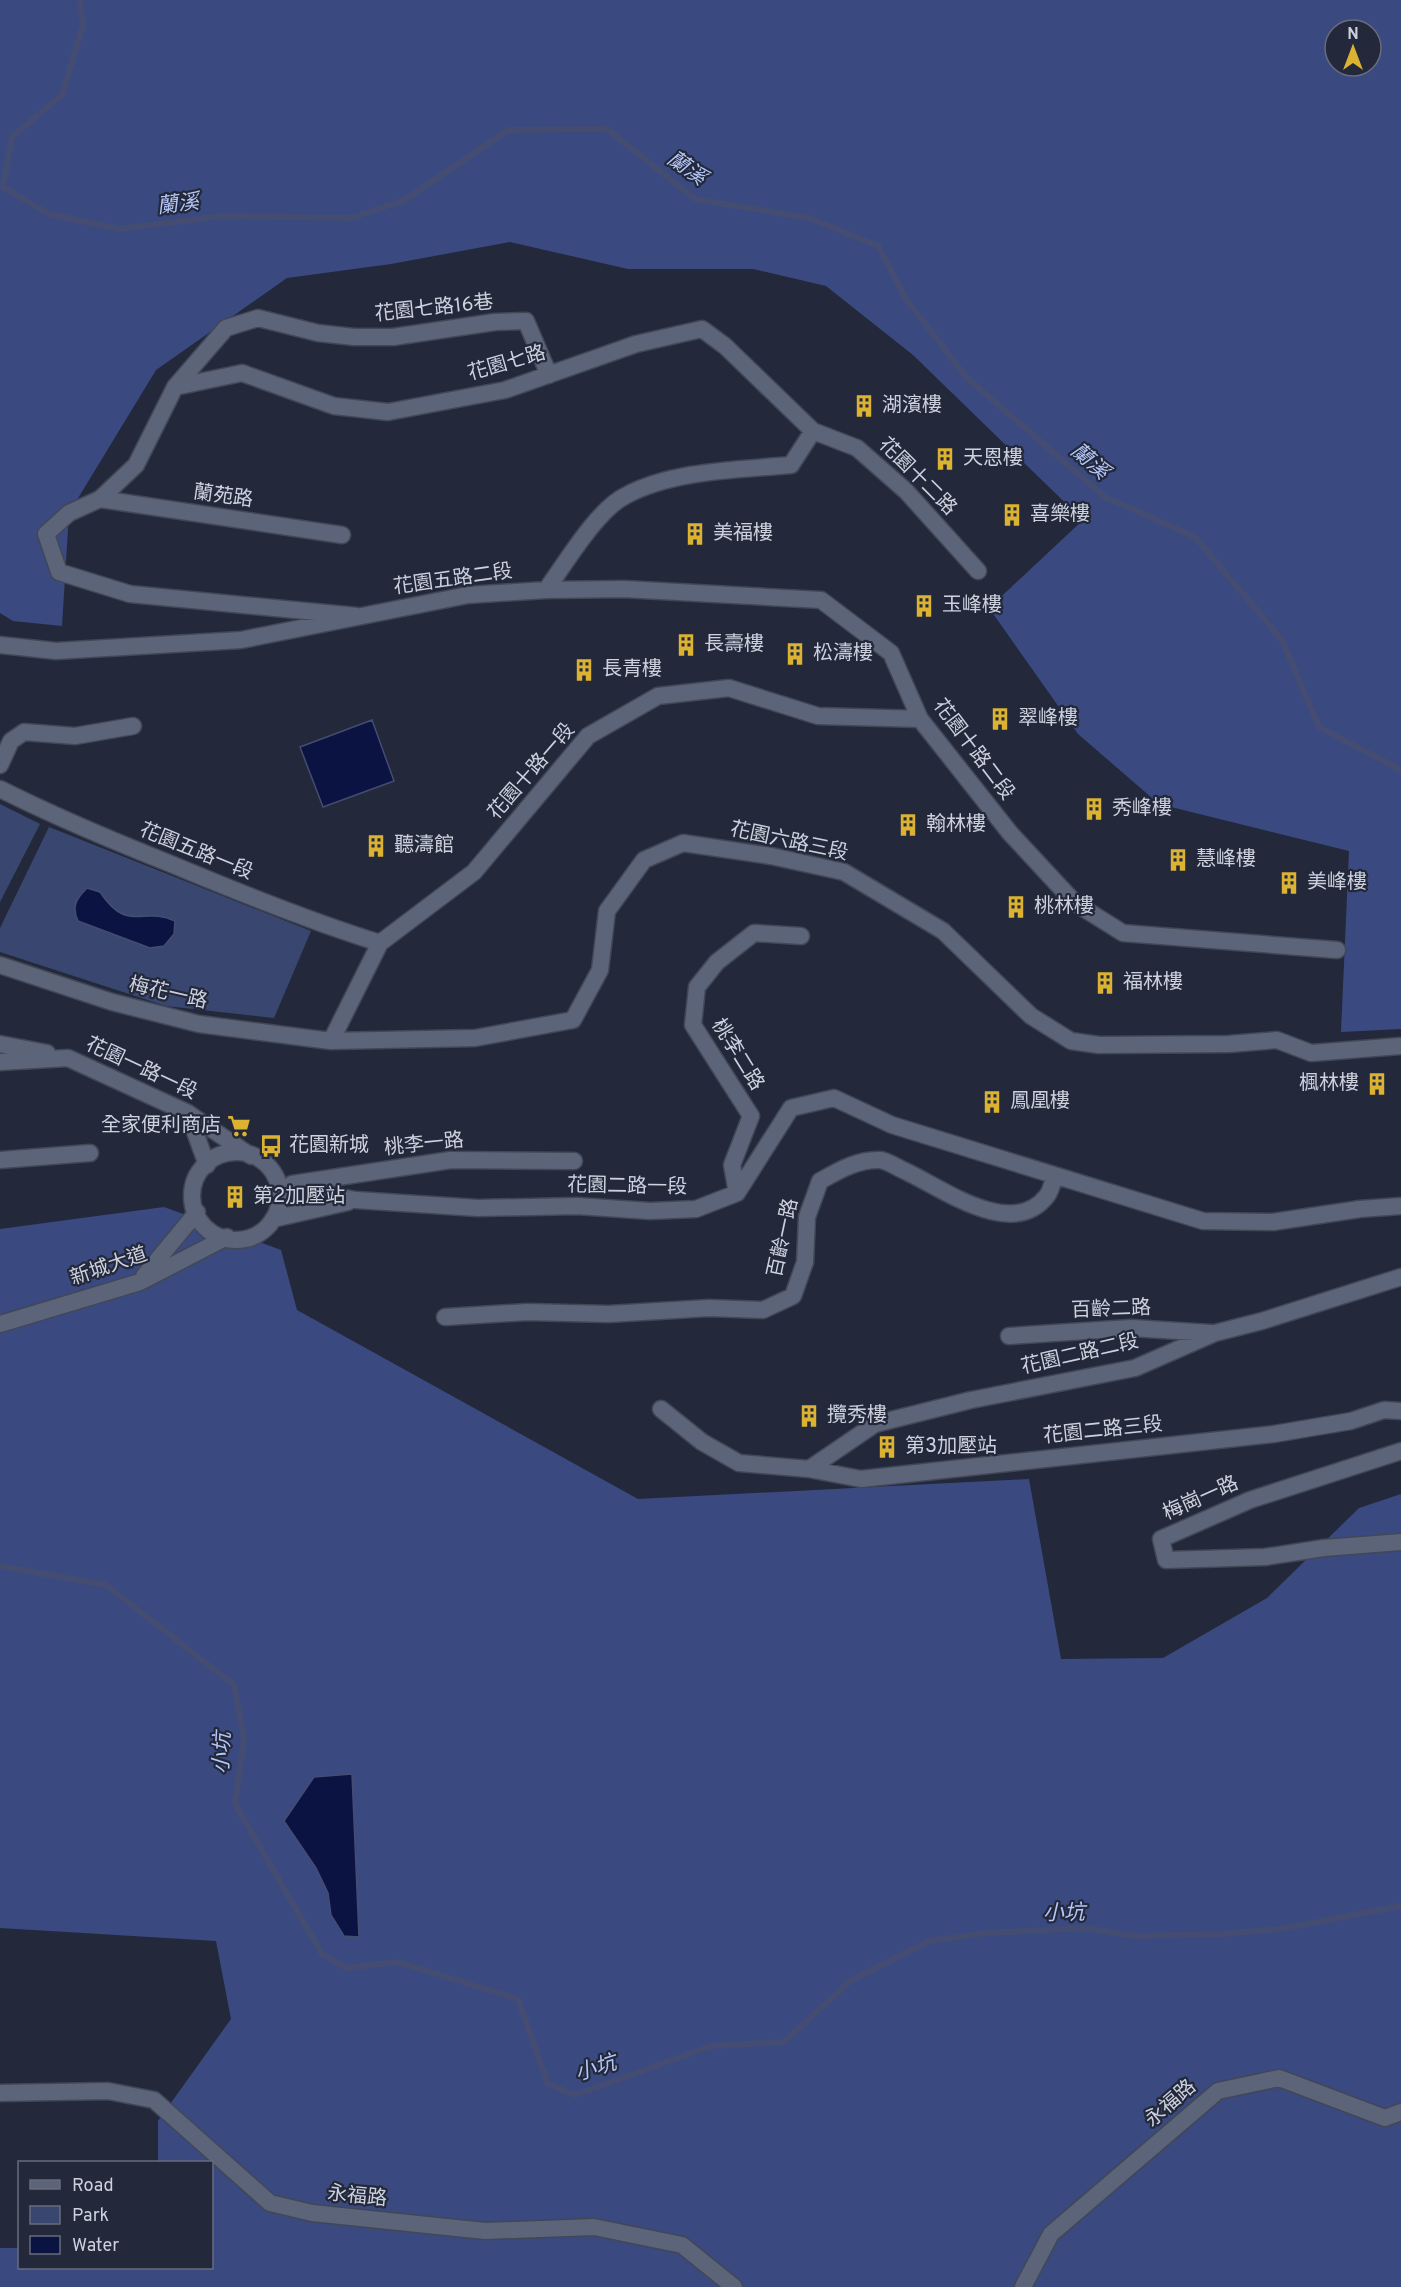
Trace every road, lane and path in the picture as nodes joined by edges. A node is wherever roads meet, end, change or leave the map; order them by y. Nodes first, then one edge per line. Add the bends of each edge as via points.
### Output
1 (549, 375) junction
2 (175, 387) junction
3 (813, 431) junction
4 (100, 500) junction
5 (342, 535) dead end
6 (978, 571) dead end
7 (546, 590) junction
8 (357, 616) junction
9 (0, 645) edge
10 (920, 718) junction
11 (134, 726) dead end
12 (0, 765) edge
13 (0, 789) edge
14 (801, 936) dead end
15 (380, 943) junction
16 (1337, 950) dead end
17 (0, 965) edge
18 (331, 1041) junction
19 (0, 1044) edge
20 (1401, 1046) edge
21 (68, 1058) junction
22 (0, 1062) edge
23 (188, 1113) junction
24 (90, 1153) dead end
25 (251, 1156) junction
26 (0, 1160) edge
27 (574, 1161) dead end
28 (207, 1165) junction
29 (1055, 1176) junction
30 (279, 1186) junction
31 (737, 1193) junction
32 (356, 1200) junction
33 (1401, 1206) edge
34 (197, 1212) junction
35 (273, 1219) junction
36 (227, 1237) junction
37 (1401, 1277) edge
38 (140, 1282) junction
39 (445, 1317) dead end
40 (0, 1324) edge
41 (1215, 1333) junction
42 (1009, 1336) dead end
43 (661, 1410) dead end
44 (1401, 1411) edge
45 (1401, 1451) edge
46 (809, 1469) junction
47 (1401, 1542) edge
48 (0, 2092) edge
49 (1401, 2112) edge
50 (734, 2287) edge
51 (1023, 2287) edge

1 - 2 street, 花園七路 via 505,390 388,412 334,406 242,373
1 - 2 street, 花園七路16巷 via 526,321 393,338 354,338 258,318 226,328
1 - 3 street, 花園七路 via 636,344 702,328
2 - 4 street via 136,465
3 - 6 street, 花園十二路 via 857,448 906,491
3 - 7 street via 791,465 684,476 624,496 594,524
4 - 5 street, 蘭苑路
4 - 8 street via 69,513 46,534 59,572 130,594
7 - 8 street, 花園五路二段 via 468,595
7 - 10 street, 花園十路二段 via 660,590 821,600 891,653
8 - 9 street via 230,641 56,651
10 - 15 street, 花園十路一段 via 818,716 729,688 658,696 588,736 474,872
10 - 16 street, 花園十路二段 via 1010,833 1075,903 1123,933
11 - 12 street via 75,736 24,732 11,741
13 - 15 street, 花園五路一段 via 50,815 318,924
14 - 31 street, 桃李二路 via 754,933 717,962 696,987 693,1025 751,1116 732,1166
15 - 18 street
17 - 18 street, 梅花一路 via 112,1002 199,1024
18 - 20 street, 花園六路三段 via 476,1038 573,1020 600,970 607,911 644,860 684,843 844,872 943,931 1031,1017 1071,1041 1099,1045 1277,1040 1311,1053
19 - 21 street
21 - 22 street, 花園一路一段
21 - 23 street, 花園一路一段
23 - 25 street, 花園一路一段
23 - 28 street
24 - 26 street
25 - 28 street via 228,1153
25 - 30 street via 262,1161
27 - 30 street, 桃李一路 via 451,1160
28 - 34 street via 197,1174 193,1187 192,1200
29 - 31 street via 892,1125 834,1098 791,1108
29 - 33 street via 1203,1221 1273,1222
29 - 39 street, 百齡一路 via 1048,1196 1032,1210 999,1214 964,1202 881,1160 852,1164 820,1181 807,1217 805,1262 793,1296 763,1310 527,1312
30 - 32 street, 花園二路一段
30 - 35 street via 279,1208
31 - 32 street, 花園二路一段 via 696,1209 650,1211 577,1206 478,1208
32 - 35 street
34 - 36 street via 208,1230
34 - 38 street
35 - 36 street via 254,1237
36 - 38 street, 新城大道
37 - 41 street, 花園二路二段
38 - 40 street, 新城大道
41 - 42 street, 百齡二路 via 1131,1328
41 - 46 street, 花園二路二段 via 1135,1368 971,1400 875,1424
43 - 46 street via 702,1442 739,1463
44 - 46 street, 花園二路三段 via 1384,1410 1351,1421 1274,1434 861,1479
45 - 47 street, 梅崗一路 via 1250,1500 1161,1539 1166,1560 1265,1557
48 - 50 street, 永福路 via 108,2091 154,2100 270,2203 312,2213 485,2231 594,2228 682,2245
49 - 51 street, 永福路 via 1385,2118 1279,2078 1218,2091 1051,2234

